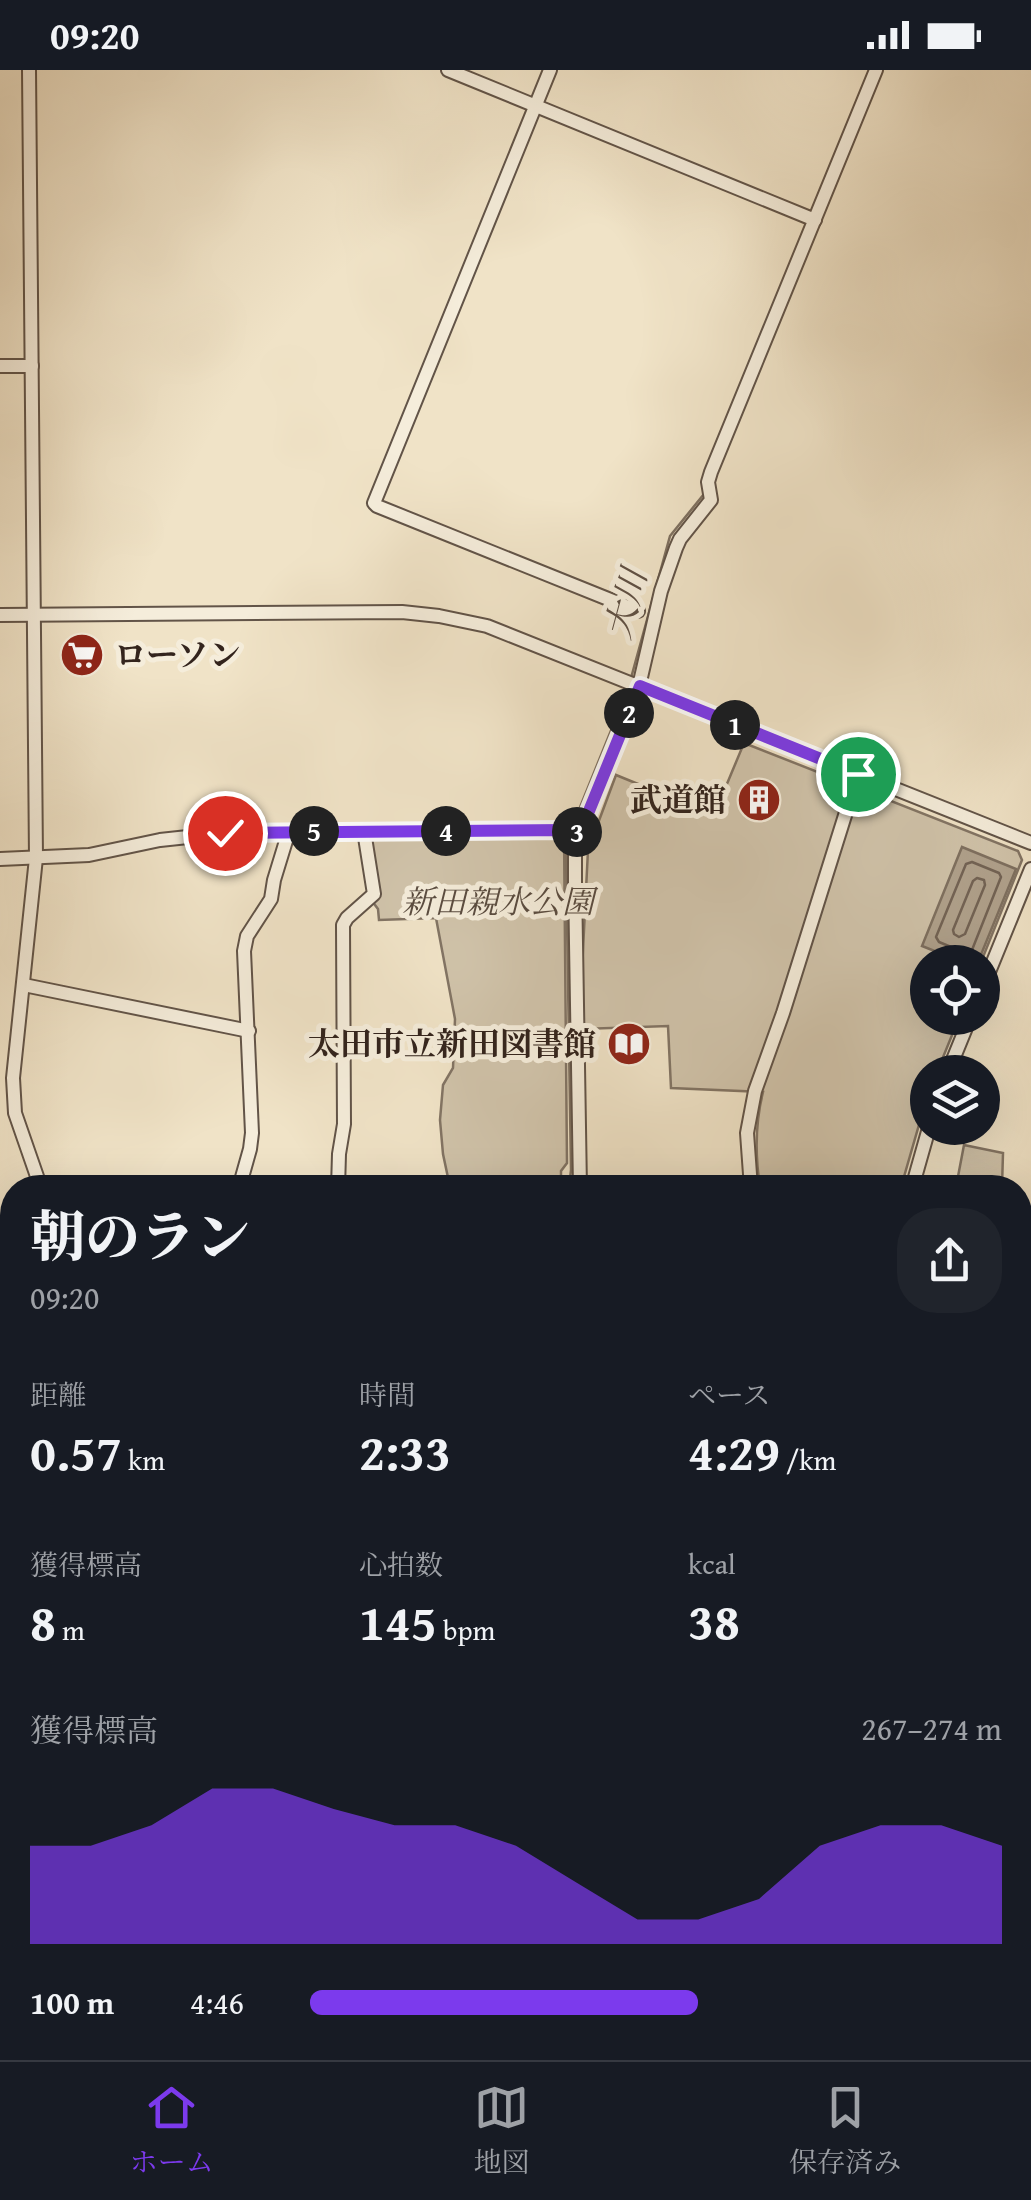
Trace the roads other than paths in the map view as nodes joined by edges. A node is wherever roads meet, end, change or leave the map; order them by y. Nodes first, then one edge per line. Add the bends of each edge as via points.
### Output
1 (29, 70) edge
2 (448, 70) edge
3 (550, 70) edge
4 (876, 70) edge
5 (535, 105) junction
6 (815, 220) junction
7 (0, 366) edge
8 (32, 366) junction
9 (638, 611) dead end
10 (0, 614) edge
11 (34, 614) junction
12 (632, 683) junction
13 (858, 774) junction
14 (288, 832) junction
15 (364, 832) junction
16 (580, 833) junction
17 (1031, 843) edge
18 (36, 858) junction
19 (0, 859) edge
20 (1031, 869) edge
21 (1000, 945) edge
22 (24, 986) junction
23 (249, 1031) junction
24 (7, 1113) edge
25 (924, 1145) edge
26 (34, 1175) edge
27 (242, 1175) edge
28 (338, 1175) edge
29 (580, 1175) edge
30 (750, 1175) edge
31 (916, 1175) edge

1 - 8 street
2 - 5 street
3 - 5 street
4 - 6 street
5 - 6 street
5 - 9 street via 374,503
6 - 12 street via 711,472 711,500 676,548
7 - 8 street
8 - 11 street
10 - 11 street
11 - 12 street via 402,612 487,626
11 - 18 street
12 - 13 street
12 - 16 street
13 - 17 street
13 - 30 street via 752,1104 746,1133
14 - 15 street
14 - 18 street via 189,836
14 - 23 street via 271,899 244,951
15 - 16 street
15 - 28 street via 374,894 344,925
16 - 29 street
18 - 19 street
18 - 22 street
20 - 21 street
22 - 23 street
22 - 24 street
23 - 27 street via 252,1133
24 - 26 street
25 - 31 street

